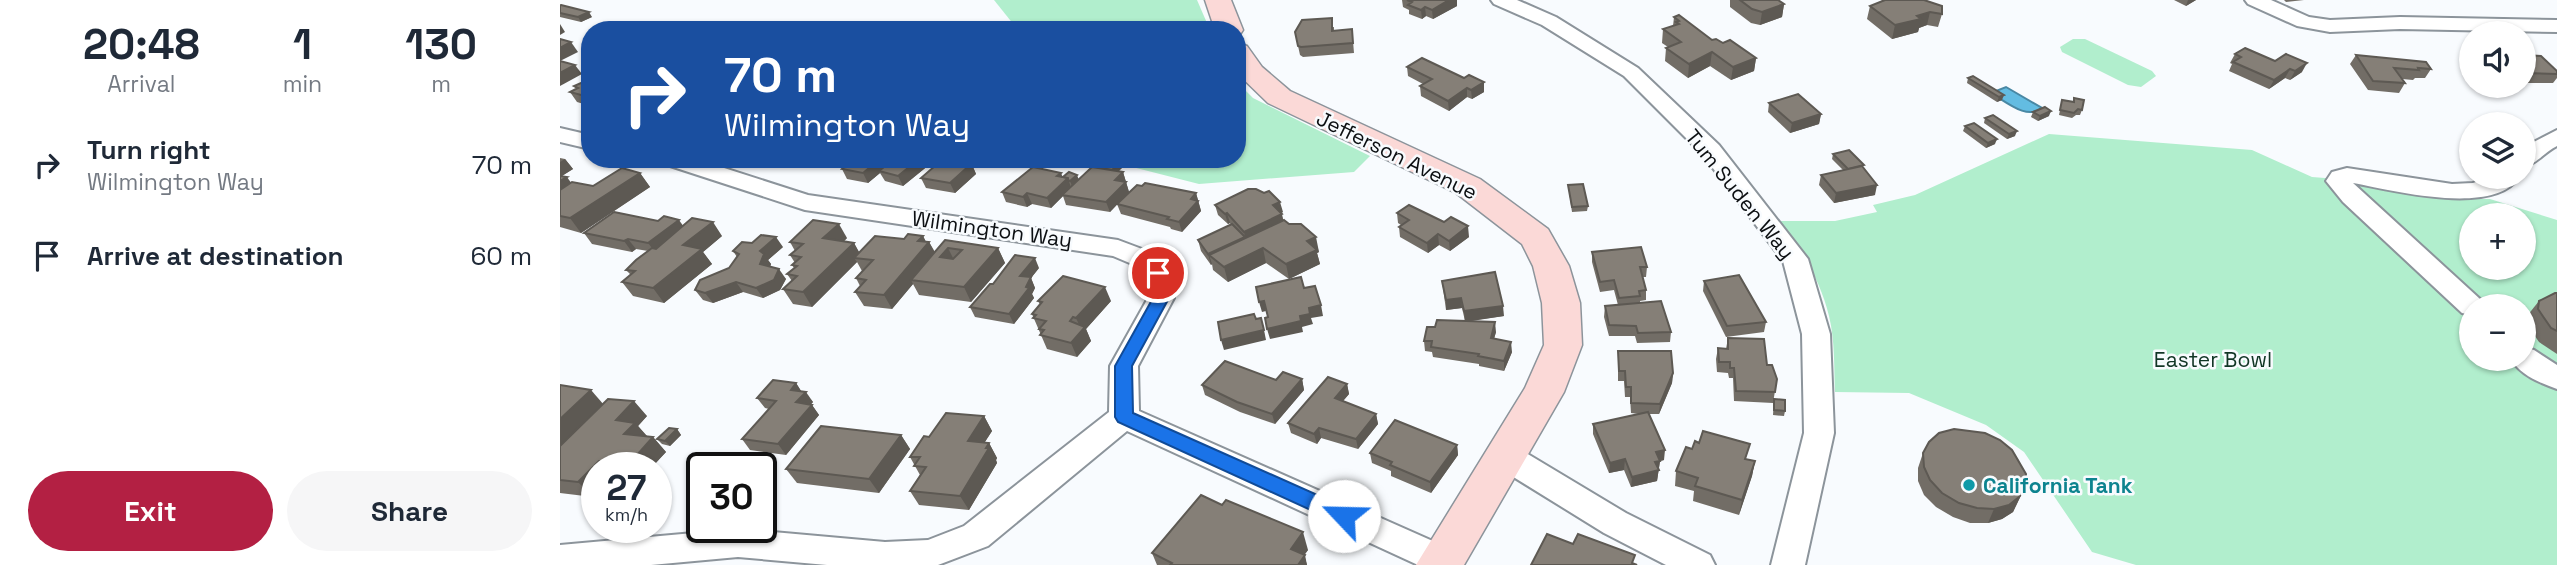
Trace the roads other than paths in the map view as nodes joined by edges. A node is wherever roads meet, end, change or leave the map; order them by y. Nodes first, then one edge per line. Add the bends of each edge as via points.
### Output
1 (1218, 0) edge
2 (1501, 0) edge
3 (2255, 0) edge
4 (1226, 21) edge
5 (2557, 26) edge
6 (1246, 65) edge
7 (560, 135) edge
8 (2557, 137) edge
9 (581, 140) edge
10 (2536, 148) edge
11 (701, 168) edge
12 (2476, 189) edge
13 (2459, 295) edge
14 (2536, 367) edge
15 (2557, 378) edge
16 (1124, 417) junction
17 (1506, 456) junction
18 (560, 559) edge
19 (1440, 562) edge
20 (1698, 565) edge
21 (1788, 565) edge

1 - 4 street
2 - 21 street, Tum Suden Way via 1549,21 1631,72 1711,150 1795,260 1816,334 1819,433
3 - 5 street via 2304,22 2330,26
6 - 17 street, Jefferson Avenue via 1279,97 1468,186 1536,237 1552,266 1561,303 1563,345 1544,392
7 - 9 street
8 - 10 street
11 - 16 street, Wilmington Way via 805,202 1118,248 1141,258 1158,273 1161,298 1124,366
12 - 13 street via 2451,191 2347,176 2338,181
14 - 15 street
16 - 18 street via 976,536 929,554 885,556 738,543
16 - 19 street
17 - 19 street, Jefferson Avenue
17 - 20 street via 1615,523

